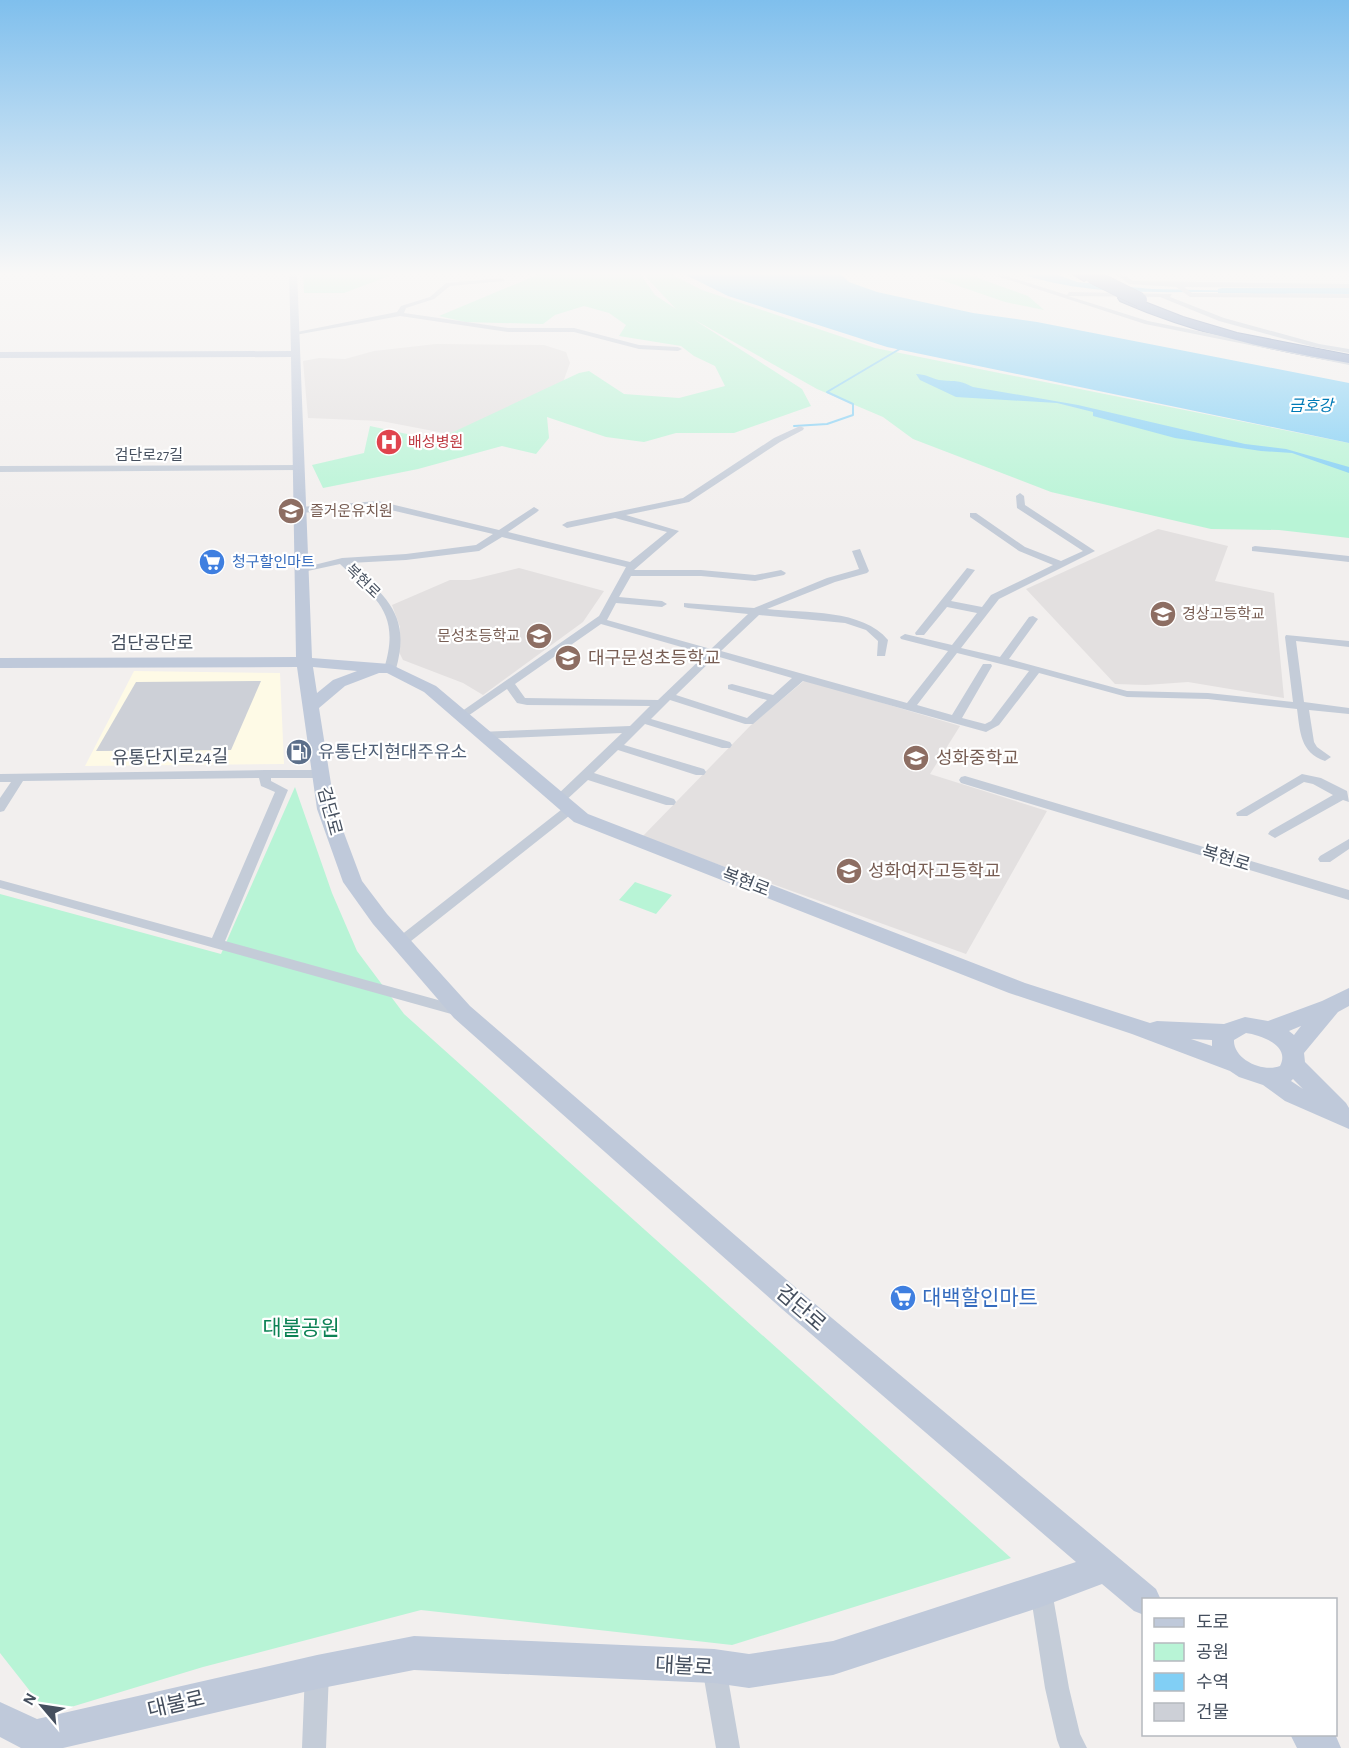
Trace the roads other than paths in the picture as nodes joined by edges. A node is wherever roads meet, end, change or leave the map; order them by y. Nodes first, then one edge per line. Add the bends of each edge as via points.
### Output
1 (1308, 353) edge
2 (1311, 353) edge
3 (1317, 353) edge
4 (295, 354) joint
5 (0, 355) edge
6 (1349, 360) edge
7 (800, 428) dead end
8 (298, 468) junction
9 (0, 469) edge
10 (1020, 496) dead end
11 (300, 510) junction
12 (534, 510) dead end
13 (615, 515) junction
14 (973, 515) dead end
15 (567, 525) dead end
16 (500, 533) junction
17 (1255, 549) dead end
18 (857, 551) dead end
19 (1349, 559) edge
20 (342, 561) junction
21 (1062, 565) junction
22 (303, 569) junction
23 (630, 569) junction
24 (970, 570) dead end
25 (781, 573) dead end
26 (613, 600) junction
27 (944, 603) junction
28 (662, 604) dead end
29 (688, 605) dead end
30 (984, 611) junction
31 (756, 612) junction
32 (1033, 619) dead end
33 (600, 621) junction
34 (920, 633) dead end
35 (905, 637) dead end
36 (1349, 644) edge
37 (954, 649) junction
38 (715, 651) junction
39 (881, 654) dead end
40 (1002, 661) junction
41 (304, 662) junction
42 (0, 663) edge
43 (987, 666) dead end
44 (390, 669) junction
45 (1036, 669) junction
46 (800, 677) junction
47 (508, 684) junction
48 (732, 687) dead end
49 (775, 699) junction
50 (664, 700) junction
51 (1301, 705) junction
52 (311, 706) junction
53 (910, 707) junction
54 (1349, 711) edge
55 (461, 716) junction
56 (643, 720) junction
57 (955, 720) junction
58 (634, 729) junction
59 (483, 735) junction
60 (726, 745) dead end
61 (616, 746) junction
62 (1325, 757) dead end
63 (700, 772) dead end
64 (265, 774) junction
65 (320, 774) junction
66 (586, 775) junction
67 (20, 777) junction
68 (0, 778) edge
69 (965, 780) dead end
70 (1346, 796) edge
71 (670, 802) dead end
72 (565, 804) junction
73 (0, 808) edge
74 (1242, 813) dead end
75 (1275, 834) dead end
76 (1349, 843) edge
77 (1325, 859) dead end
78 (0, 884) edge
79 (1349, 895) edge
80 (401, 942) junction
81 (218, 944) junction
82 (1340, 1001) edge
83 (462, 1012) junction
84 (1140, 1028) junction
85 (1268, 1030) junction
86 (1227, 1032) junction
87 (1294, 1059) junction
88 (1234, 1064) junction
89 (1269, 1077) junction
90 (1349, 1120) edge
91 (1106, 1567) junction
92 (1041, 1591) junction
93 (1144, 1598) edge
94 (714, 1666) junction
95 (317, 1672) junction
96 (0, 1719) edge
97 (1310, 1736) edge
98 (33, 1742) edge
99 (1070, 1746) edge
100 (314, 1748) edge
101 (728, 1748) edge
102 (1324, 1748) edge

1 - 6 street
2 - 6 highway
3 - 6 highway, bridge
4 - 5 main road
4 - 8 main road, 검단로
7 - 13 street via 686,500
8 - 9 street, 검단로27길
8 - 11 main road, 검단로
10 - 21 street via 1020,506 1090,550
11 - 16 street via 378,504
11 - 22 main road, 검단로
12 - 16 street
13 - 15 street
13 - 23 street via 674,531
14 - 21 street via 1022,549
16 - 20 street via 479,548
16 - 23 street
17 - 19 street
18 - 31 street via 864,571 831,580
20 - 22 street
20 - 44 street, 복현로 via 387,605 397,630 398,649
21 - 30 street via 995,597
22 - 41 main road, 검단로
23 - 25 street via 755,578
23 - 26 street
24 - 27 street
26 - 28 street
26 - 33 street
27 - 30 street
27 - 34 street
29 - 31 street
30 - 37 street
31 - 38 street
31 - 39 street via 846,620 870,628 883,640
32 - 40 street
33 - 38 street
33 - 47 street
35 - 37 street
36 - 51 street via 1290,637
37 - 40 street
37 - 53 street
38 - 46 street
38 - 50 street
40 - 45 street
41 - 42 main road, 검단공단로
41 - 44 main road, 복현로
41 - 52 main road, 검단로
43 - 57 street
44 - 52 main road via 366,672 339,683
44 - 55 main road, 복현로 via 430,689
45 - 51 street via 1127,694 1169,693
45 - 57 street via 995,723 986,728
46 - 49 street
46 - 53 street
47 - 50 street via 521,701 527,702
47 - 55 street
48 - 49 street
49 - 50 street via 748,722
50 - 56 street
51 - 54 street
51 - 62 street via 1308,742
52 - 65 main road, 검단로
53 - 57 street
55 - 59 main road, 복현로
56 - 58 street
56 - 60 street
58 - 59 street
58 - 61 street
59 - 72 main road, 복현로
61 - 63 street
61 - 66 street
64 - 65 street, 유통단지로24길
64 - 67 street, 유통단지로24길
64 - 81 street via 265,783 282,790
65 - 80 main road, 검단로 via 326,809 353,882
66 - 71 street
66 - 72 street
67 - 68 street, 유통단지로24길
67 - 73 street
69 - 79 street, 복현로
70 - 74 street via 1302,778
70 - 75 street
72 - 80 street
72 - 84 main road, 복현로 via 581,818 1006,984
76 - 77 street
78 - 81 street, 검단로
80 - 83 main road, 검단로
81 - 83 street, 검단로
82 - 85 main road
82 - 87 main road
83 - 91 main road, 검단로 via 792,1301
84 - 86 main road
84 - 88 main road
85 - 86 main road via 1245,1025
85 - 87 main road via 1279,1035
86 - 88 main road via 1222,1047
87 - 89 main road via 1289,1072
87 - 90 main road
88 - 89 main road
89 - 90 main road via 1293,1095
91 - 92 main road, 대불로
91 - 93 main road, 검단로
92 - 94 main road, 대불로 via 833,1658 749,1671
92 - 99 street
94 - 95 main road, 대불로 via 414,1653
94 - 101 street
95 - 98 main road, 대불로
95 - 100 street
96 - 98 main road, 대불로
97 - 102 main road

